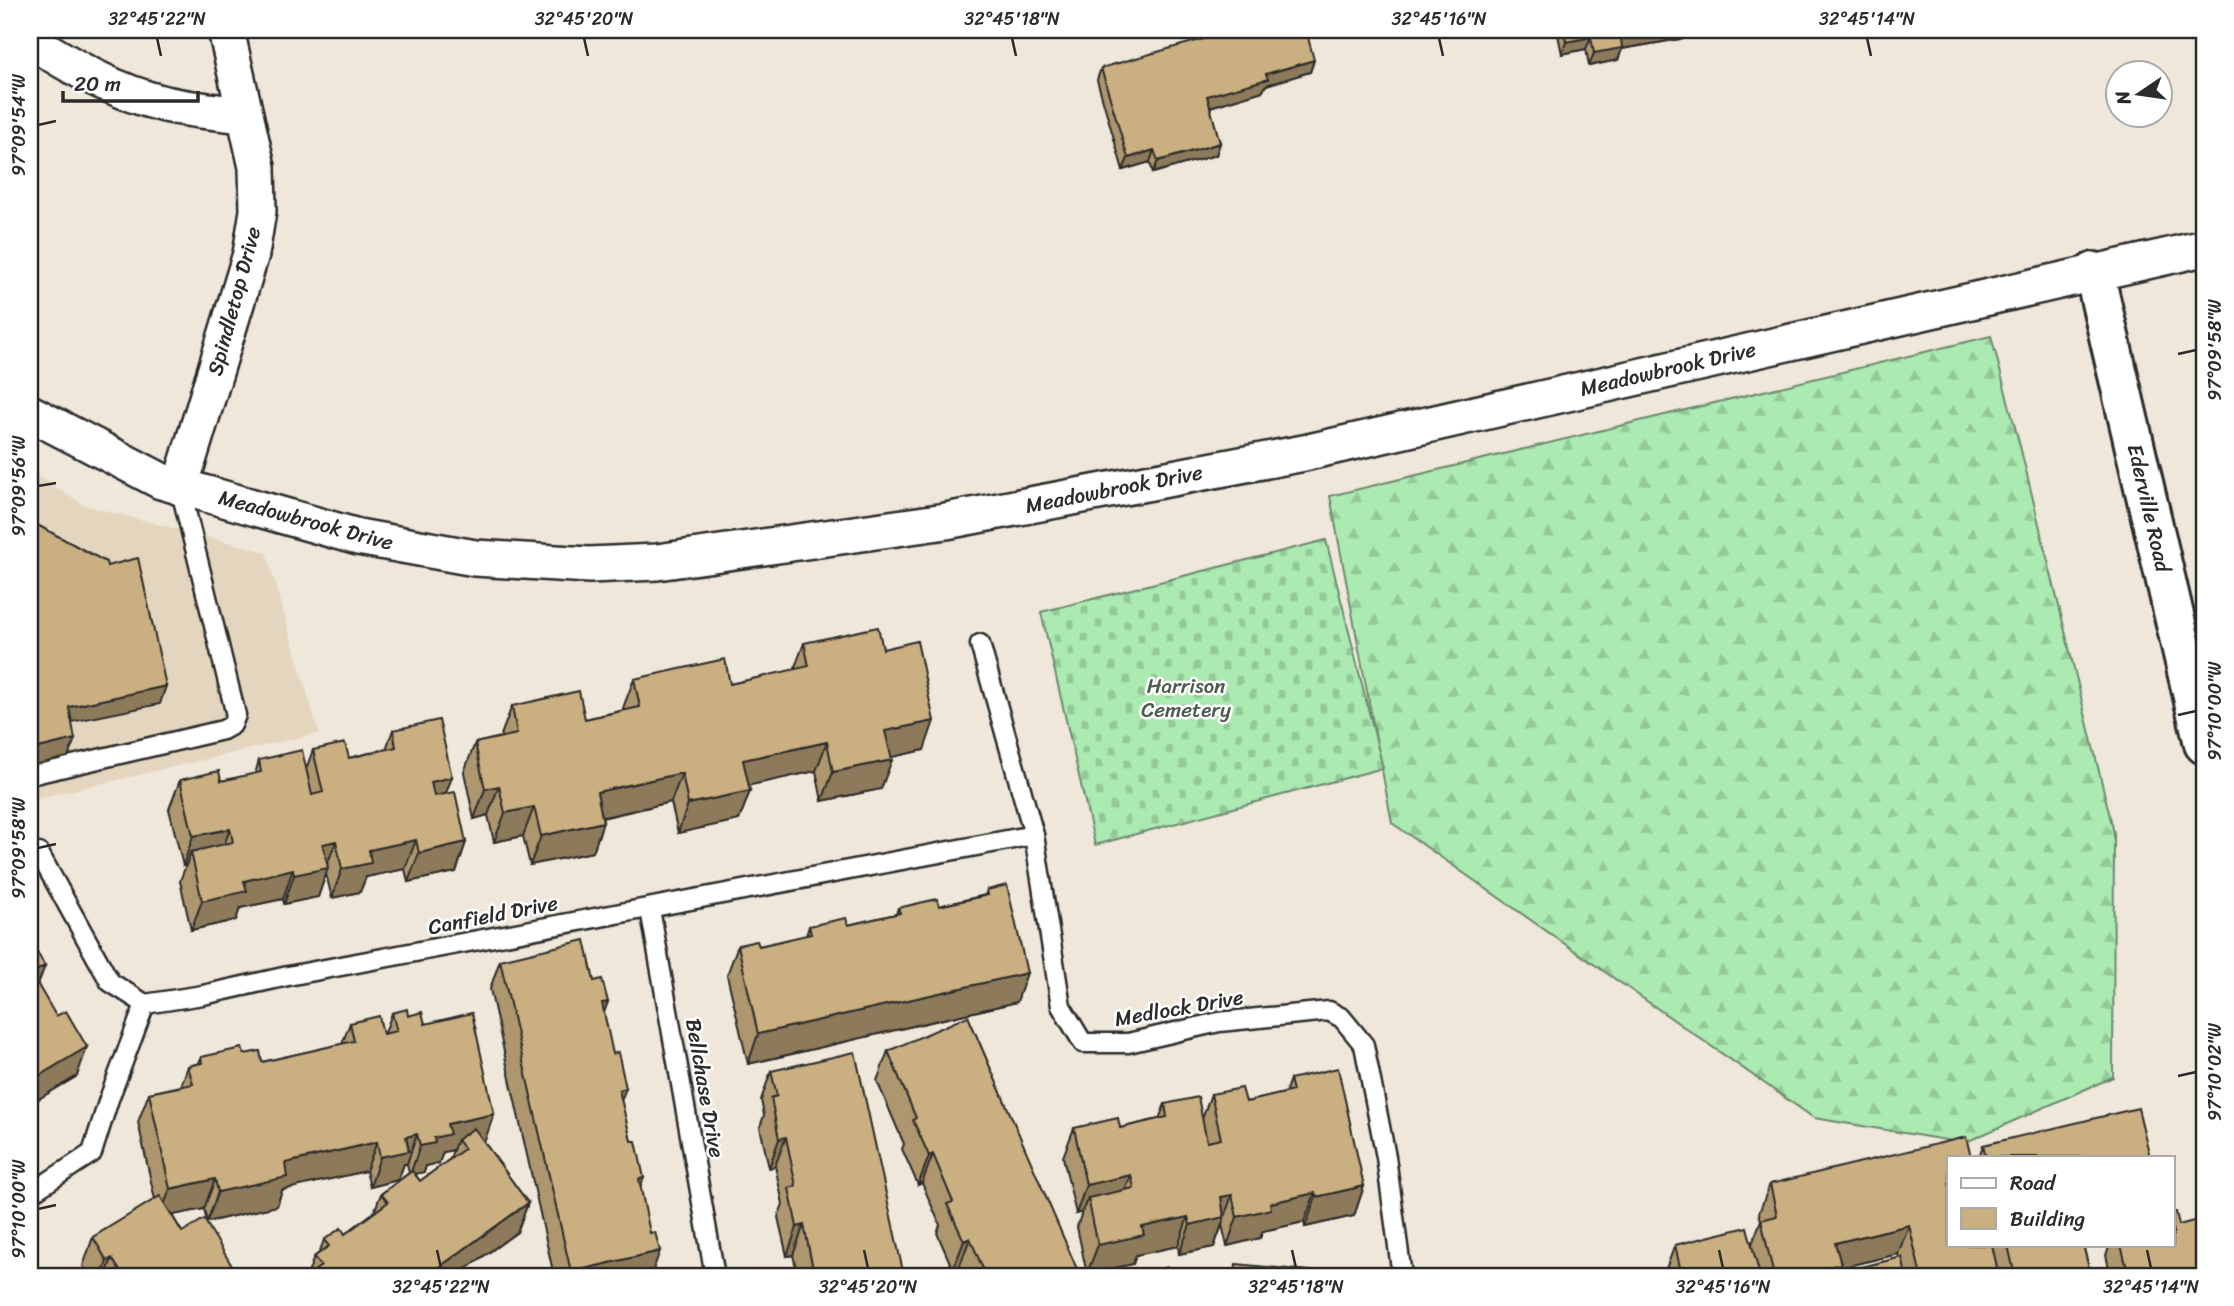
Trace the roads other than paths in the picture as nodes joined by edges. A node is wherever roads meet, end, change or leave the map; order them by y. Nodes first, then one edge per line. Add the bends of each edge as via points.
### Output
1 (226, 30) edge
2 (30, 40) edge
3 (245, 115) junction
4 (2204, 248) edge
5 (2094, 272) junction
6 (30, 413) edge
7 (180, 487) junction
8 (980, 645) dead end
9 (2204, 744) edge
10 (30, 775) edge
11 (1034, 835) junction
12 (39, 853) dead end
13 (650, 909) junction
14 (145, 1004) junction
15 (31, 1193) edge
16 (715, 1276) edge
17 (1402, 1276) edge

1 - 3 street, Spindletop Drive
2 - 3 street via 117,89 165,104
3 - 7 street, Spindletop Drive via 257,167 258,211 251,254
4 - 5 street, Meadowbrook Drive
5 - 7 street, Meadowbrook Drive via 1304,453 946,521 657,562 589,565 475,558 358,537
5 - 9 street, Ederville Road
6 - 7 street, Meadowbrook Drive
7 - 10 lane via 236,715 232,725
8 - 11 lane, Medlock Drive
11 - 13 lane, Canfield Drive
11 - 17 lane, Medlock Drive via 1061,1006 1083,1043 1128,1043 1219,1022 1329,1011 1342,1018 1364,1045 1386,1157
12 - 14 lane via 110,982
13 - 14 lane, Canfield Drive
13 - 16 lane, Bellchase Drive
14 - 15 lane via 92,1153

